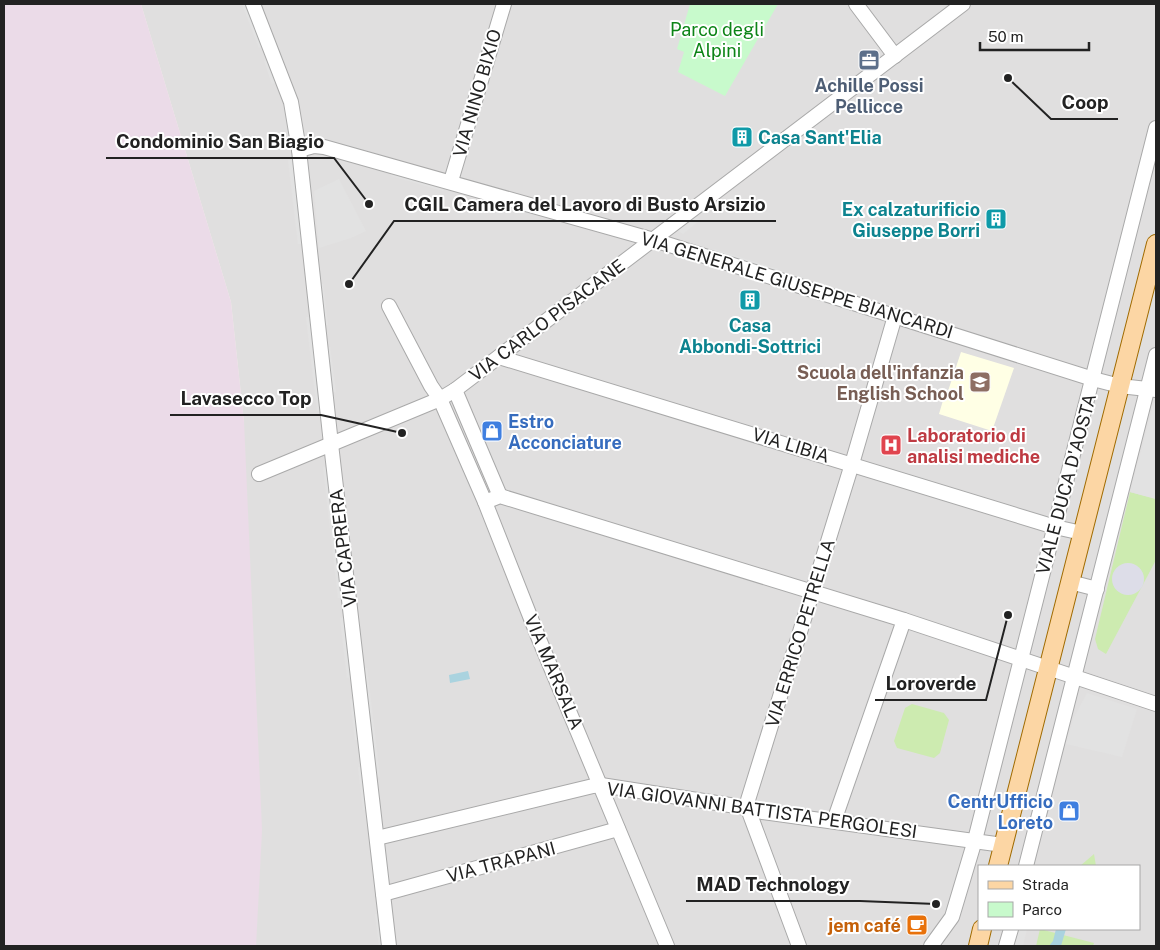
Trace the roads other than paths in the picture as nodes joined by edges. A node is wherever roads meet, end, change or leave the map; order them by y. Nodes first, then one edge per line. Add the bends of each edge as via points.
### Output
1 (254, 4) edge
2 (504, 4) edge
3 (856, 4) edge
4 (964, 4) edge
5 (895, 56) junction
6 (1156, 128) edge
7 (299, 150) junction
8 (451, 181) junction
9 (654, 240) junction
10 (1156, 244) edge
11 (389, 306) dead end
12 (895, 316) junction
13 (1156, 356) edge
14 (500, 357) junction
15 (1093, 379) junction
16 (1120, 386) junction
17 (1152, 389) edge
18 (455, 390) junction
19 (440, 399) junction
20 (331, 444) junction
21 (852, 464) junction
22 (258, 474) dead end
23 (500, 496) junction
24 (485, 502) junction
25 (1055, 527) junction
26 (1082, 534) junction
27 (1070, 582) junction
28 (1097, 589) junction
29 (812, 592) junction
30 (904, 620) junction
31 (1022, 658) junction
32 (1048, 669) junction
33 (1075, 678) junction
34 (1156, 704) edge
35 (601, 786) junction
36 (748, 809) junction
37 (834, 821) junction
38 (618, 829) junction
39 (377, 838) junction
40 (975, 840) junction
41 (1003, 845) junction
42 (998, 865) edge
43 (1026, 865) edge
44 (383, 894) junction
45 (982, 930) edge
46 (1011, 930) edge
47 (389, 946) edge
48 (667, 946) edge
49 (799, 946) edge
50 (931, 946) edge
51 (978, 946) edge
52 (1006, 946) edge

1 - 7 street, VIA CAPRERA via 290,102
2 - 8 street, VIA NINO BIXIO
3 - 5 street
4 - 5 street, VIA CARLO PISACANE
5 - 9 street, VIA CARLO PISACANE
6 - 15 street, VIALE DUCA D'AOSTA
7 - 8 street, VIA GENERALE GIUSEPPE BIANCARDI via 324,147
7 - 20 street, VIA CAPRERA
8 - 9 street, VIA GENERALE GIUSEPPE BIANCARDI
9 - 12 street, VIA GENERALE GIUSEPPE BIANCARDI
9 - 14 street, VIA CARLO PISACANE
10 - 16 main road, VIALE DUCA D'AOSTA
11 - 19 street via 430,386
12 - 15 street, VIA GENERALE GIUSEPPE BIANCARDI
12 - 21 street, VIA ERRICO PETRELLA
13 - 17 street
14 - 18 street, VIA CARLO PISACANE
14 - 21 street, VIA LIBIA
15 - 16 street, VIA GENERALE GIUSEPPE BIANCARDI
15 - 25 street, VIALE DUCA D'AOSTA
16 - 17 street, VIA GENERALE GIUSEPPE BIANCARDI
16 - 26 main road, VIALE DUCA D'AOSTA
17 - 28 street
18 - 19 street, VIA CARLO PISACANE
18 - 23 street
19 - 20 street, VIA CARLO PISACANE
19 - 24 street, VIA MARSALA
20 - 22 street, VIA CARLO PISACANE
20 - 39 street, VIA CAPRERA
21 - 25 street, VIA LIBIA
21 - 29 street, VIA ERRICO PETRELLA
23 - 24 street
23 - 29 street
24 - 35 street, VIA MARSALA
25 - 26 street, VIA LIBIA
25 - 31 street, VIALE DUCA D'AOSTA
26 - 27 main road, VIALE DUCA D'AOSTA
27 - 28 street
27 - 32 main road, VIALE DUCA D'AOSTA
28 - 33 street
29 - 30 street
29 - 36 street, VIA ERRICO PETRELLA via 748,800
30 - 31 street
30 - 37 street
31 - 32 street
31 - 40 street, VIALE DUCA D'AOSTA
32 - 33 street
32 - 41 main road, VIALE DUCA D'AOSTA
33 - 34 street
33 - 43 street
35 - 36 street, VIA GIOVANNI BATTISTA PERGOLESI
35 - 38 street, VIA MARSALA
35 - 39 street, VIA GIOVANNI BATTISTA PERGOLESI
36 - 37 street, VIA GIOVANNI BATTISTA PERGOLESI
36 - 49 street
37 - 40 street, VIA GIOVANNI BATTISTA PERGOLESI
38 - 44 street, VIA TRAPANI
38 - 48 street, VIA MARSALA
39 - 44 street, VIA CAPRERA
40 - 41 street, VIA GIOVANNI BATTISTA PERGOLESI
40 - 50 street, VIALE DUCA D'AOSTA via 952,917
41 - 42 main road, VIALE DUCA D'AOSTA
44 - 47 street, VIA CAPRERA
45 - 51 main road
46 - 52 street

